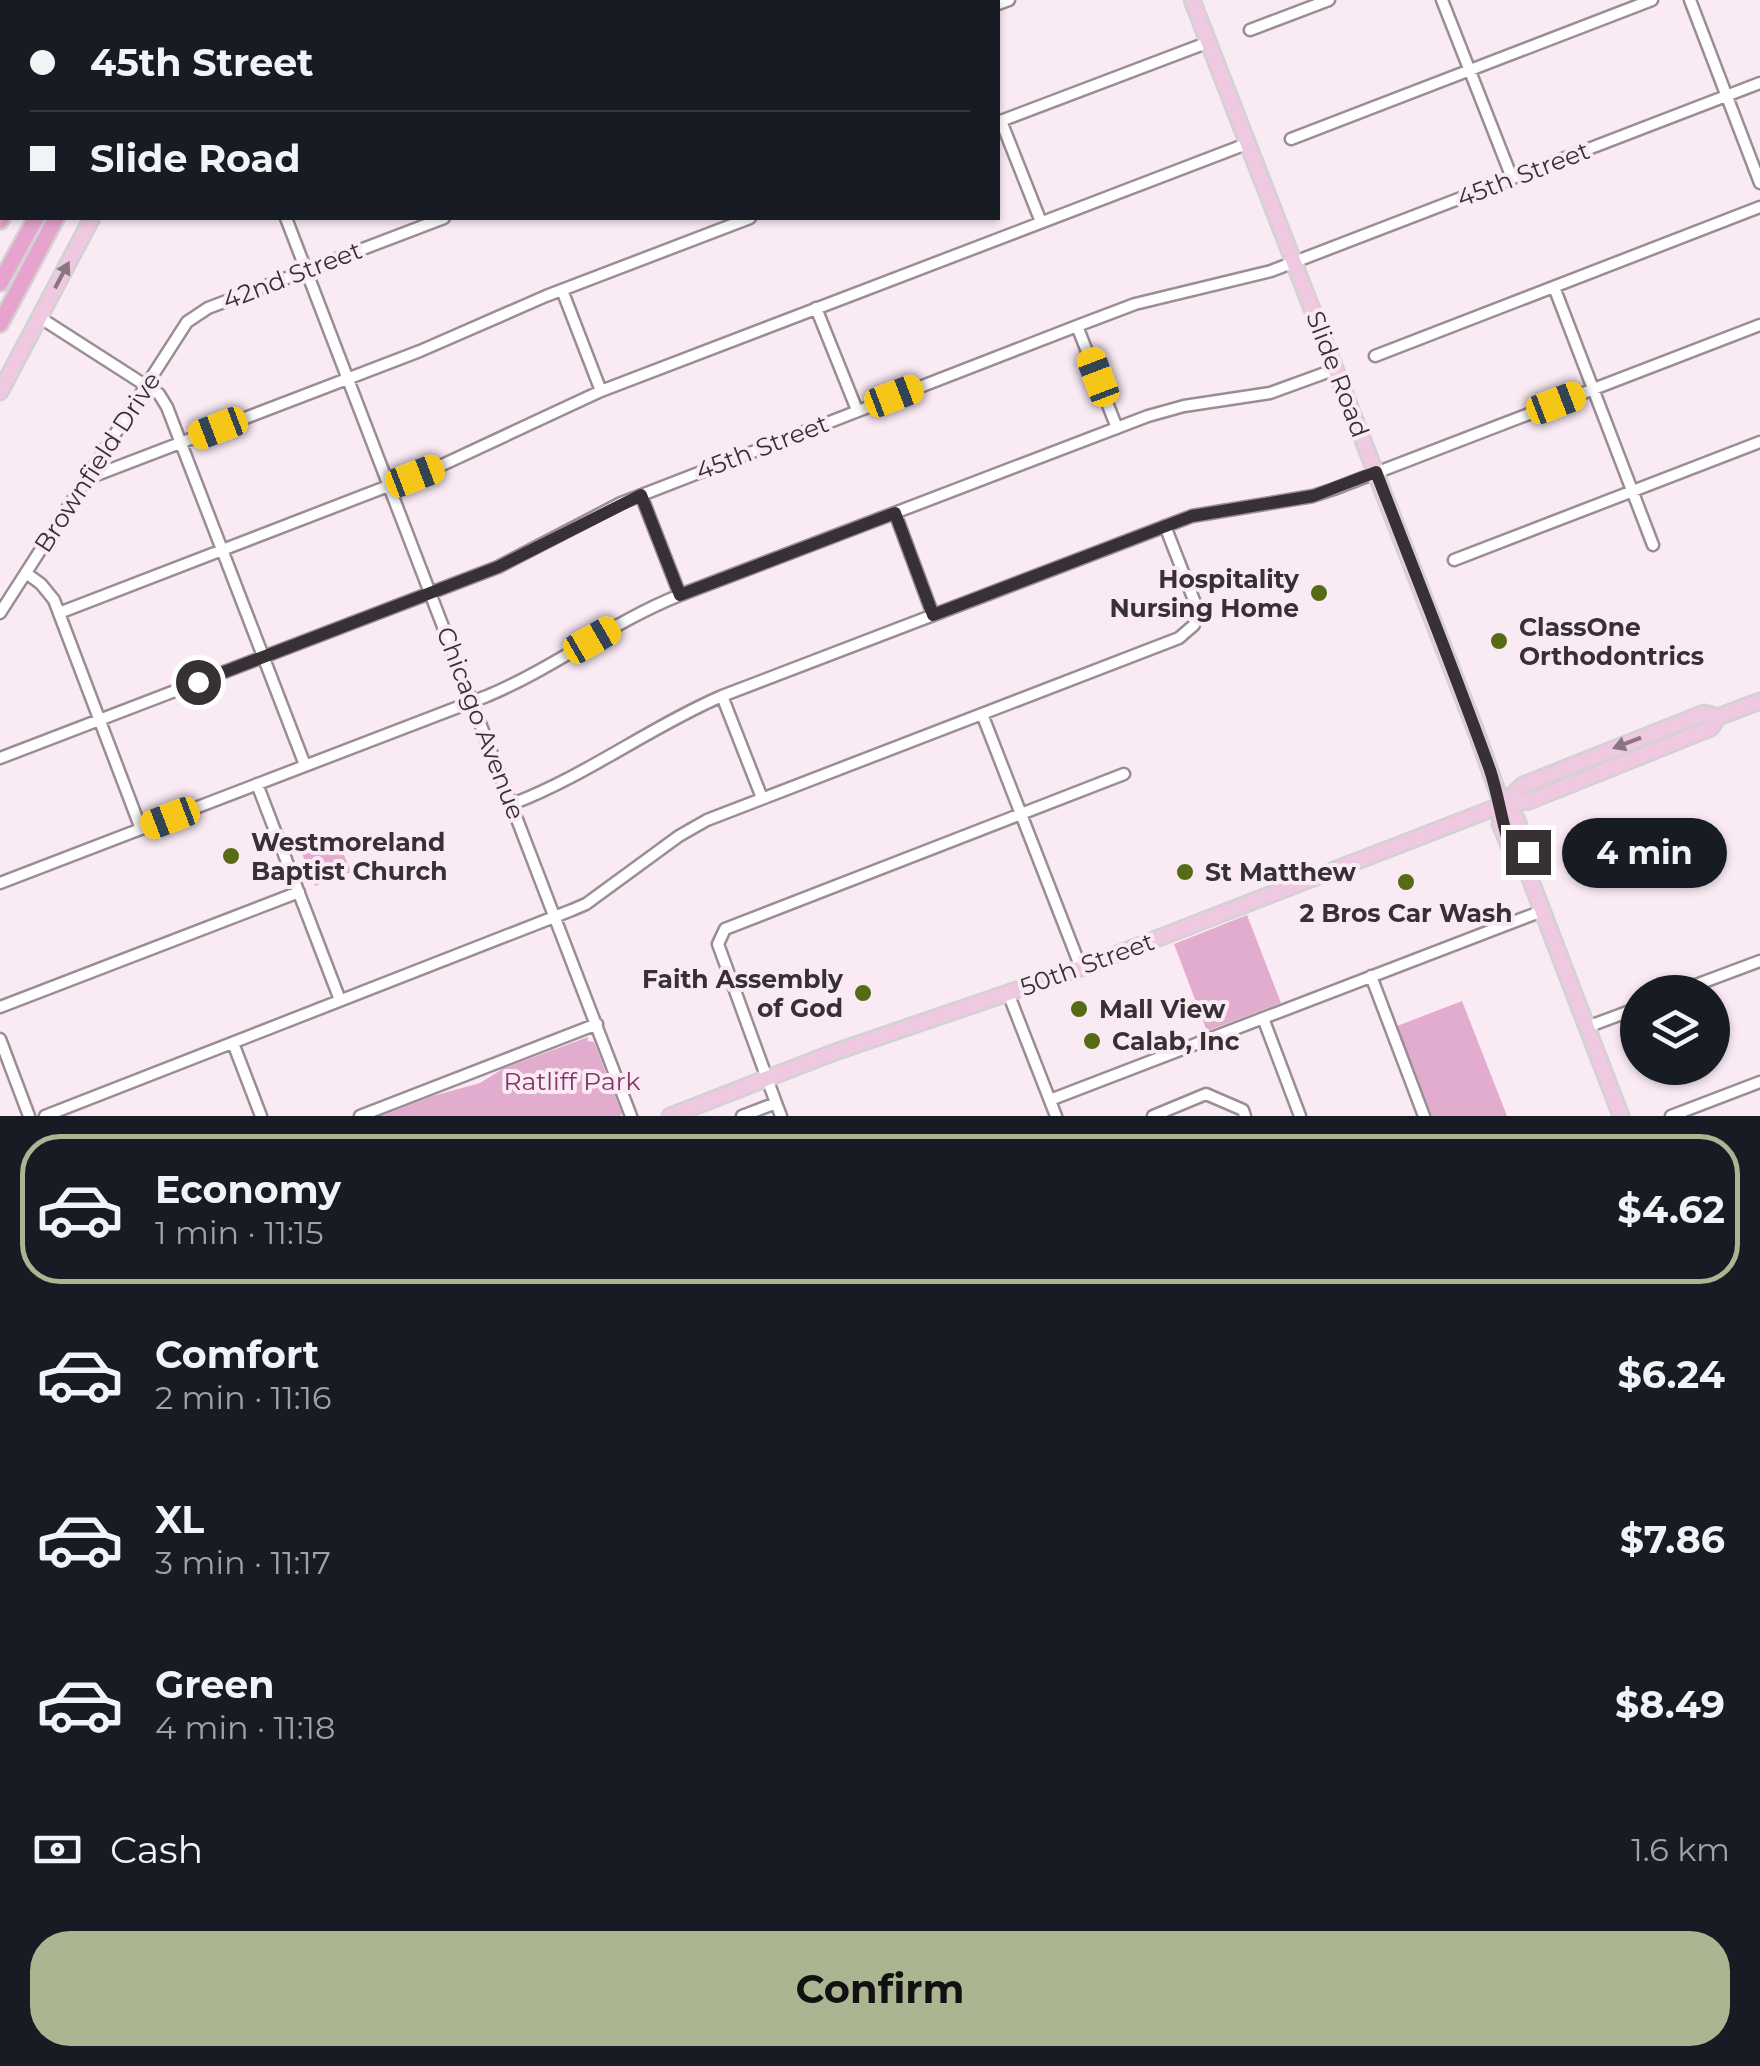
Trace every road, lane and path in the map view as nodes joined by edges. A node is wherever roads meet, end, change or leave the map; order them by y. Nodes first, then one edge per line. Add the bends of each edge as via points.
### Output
1 (1192, 0) edge
2 (1329, 0) edge
3 (1442, 0) edge
4 (1652, 0) edge
5 (1690, 0) edge
6 (1250, 30) dead end
7 (1210, 42) junction
8 (1469, 70) junction
9 (1760, 83) edge
10 (1726, 96) junction
11 (1000, 122) edge
12 (1291, 138) dead end
13 (1249, 143) junction
14 (1512, 178) junction
15 (1760, 183) edge
16 (1760, 207) edge
17 (32, 220) edge
18 (33, 220) edge
19 (55, 220) edge
20 (91, 220) edge
21 (287, 220) edge
22 (439, 220) edge
23 (745, 220) edge
24 (1041, 222) junction
25 (0, 261) edge
26 (1295, 261) junction
27 (306, 270) junction
28 (0, 283) edge
29 (1554, 286) junction
30 (562, 290) junction
31 (816, 308) junction
32 (198, 313) joint
33 (39, 317) junction
34 (0, 324) edge
35 (1760, 325) edge
36 (1077, 326) junction
37 (1375, 356) dead end
38 (1336, 369) junction
39 (348, 378) junction
40 (145, 387) junction
41 (1592, 389) junction
42 (0, 392) edge
43 (601, 392) junction
44 (857, 410) junction
45 (1117, 428) junction
46 (181, 442) junction
47 (1760, 442) edge
48 (1376, 472) junction
49 (86, 479) junction
50 (390, 486) junction
51 (1632, 491) junction
52 (641, 495) junction
53 (895, 513) junction
54 (1165, 526) junction
55 (1653, 544) dead end
56 (224, 550) junction
57 (1454, 560) dead end
58 (26, 573) junction
59 (431, 593) junction
60 (680, 595) junction
61 (0, 613) edge
62 (59, 613) junction
63 (933, 615) junction
64 (264, 657) junction
65 (722, 696) junction
66 (1760, 701) edge
67 (472, 702) junction
68 (982, 714) junction
69 (100, 720) junction
70 (0, 758) edge
71 (305, 765) junction
72 (1124, 774) dead end
73 (257, 784) junction
74 (762, 798) junction
75 (512, 804) junction
76 (1502, 805) junction
77 (1021, 814) junction
78 (140, 828) junction
79 (0, 883) edge
80 (299, 892) junction
81 (1542, 911) junction
82 (555, 917) junction
83 (1760, 961) edge
84 (1081, 968) junction
85 (1723, 975) edge
86 (1372, 976) junction
87 (1008, 993) junction
88 (340, 1000) junction
89 (0, 1008) edge
90 (1620, 1015) edge
91 (1263, 1018) junction
92 (596, 1024) junction
93 (1587, 1028) junction
94 (0, 1040) edge
95 (233, 1042) junction
96 (768, 1077) junction
97 (1760, 1082) edge
98 (1050, 1100) junction
99 (776, 1104) junction
100 (1244, 1113) edge
101 (1161, 1114) edge
102 (29, 1116) edge
103 (44, 1116) edge
104 (261, 1116) edge
105 (360, 1116) edge
106 (631, 1116) edge
107 (670, 1116) edge
108 (742, 1116) edge
109 (781, 1116) edge
110 (1056, 1116) edge
111 (1227, 1116) edge
112 (1300, 1116) edge
113 (1424, 1116) edge
114 (1621, 1116) edge
115 (1671, 1116) edge

1 - 7 main road, Slide Road
2 - 6 street
3 - 8 street
4 - 8 street
5 - 10 street
7 - 11 street
7 - 13 main road, Slide Road
8 - 12 street
8 - 14 street
9 - 10 street, 45th Street
10 - 14 street, 45th Street
10 - 15 street
11 - 24 street
13 - 24 street
13 - 26 main road, Slide Road
14 - 26 street, 45th Street
16 - 29 street
17 - 25 highway
18 - 28 highway
19 - 34 highway
33 -> 20 main road
21 - 27 street, Chicago Avenue
22 - 27 street, 42nd Street
23 - 30 street
24 - 31 street
26 - 36 street, 45th Street
26 - 38 main road, Slide Road
27 - 32 street, 42nd Street
27 - 39 street, Chicago Avenue
29 - 37 street
29 - 41 street
30 - 39 street
30 - 43 street
31 - 43 street
31 - 44 street
32 - 40 street, Brownfield Drive
33 - 40 street
33 - 42 main road
35 - 41 street
36 - 44 street, 45th Street
36 - 45 street
38 - 45 street via 1270,393 1168,409
38 - 48 main road, Slide Road
39 - 46 street
39 - 50 street, Chicago Avenue
40 - 46 street via 168,407
40 - 49 street, Brownfield Drive
41 - 48 street
41 - 51 street
43 - 50 street
44 - 52 street, 45th Street
45 - 53 street
46 - 49 street
46 - 56 street
47 - 51 street
48 - 54 street via 1313,496 1211,510
48 - 76 main road, Slide Road
49 - 58 street, Brownfield Drive
50 - 56 street
50 - 59 street, Chicago Avenue
51 - 55 street
51 - 57 street
52 - 59 street, 45th Street
52 - 60 street
53 - 60 street
53 - 63 street
54 - 63 street
54 - 68 street via 1197,608 1194,626 1179,638
56 - 62 street
56 - 64 street
58 - 61 street, Brownfield Drive
58 - 62 street via 48,591
59 - 64 street, 45th Street
59 - 67 street, Chicago Avenue
60 - 67 street
62 - 69 street
63 - 65 street
64 - 69 street, 45th Street
64 - 71 street
65 - 74 street
65 - 75 street
66 - 76 main road, 50th Street via 1718,717 1704,713 1523,785
67 - 71 street
67 - 75 street, Chicago Avenue
68 - 74 street
68 - 77 street
69 - 70 street, 45th Street
69 - 78 street
71 - 73 street
72 - 77 street
73 - 78 street
73 - 80 street
74 - 82 street via 692,827 586,904
75 - 82 street, Chicago Avenue
76 - 81 main road, Slide Road via 1516,818
76 - 84 main road, 50th Street
77 - 84 street
77 - 96 street via 725,929 723,958
78 - 79 street
80 - 88 street
80 - 89 street
81 - 86 street
81 - 93 main road, Slide Road
82 - 88 street
82 - 92 street, Chicago Avenue
83 - 85 street
84 - 87 main road, 50th Street
86 - 91 street
86 - 113 street
87 - 96 main road, 50th Street
87 - 98 street
88 - 95 street
90 - 93 street
91 - 98 street
91 - 112 street
92 - 105 street
92 - 106 street, Chicago Avenue
93 - 114 main road, Slide Road
94 - 102 street
95 - 103 street
95 - 104 street
96 - 99 street
96 - 107 main road, 50th Street
97 - 115 street
98 - 110 street
99 - 108 street
99 - 109 street
100 - 101 street via 1206,1094
100 - 111 street

